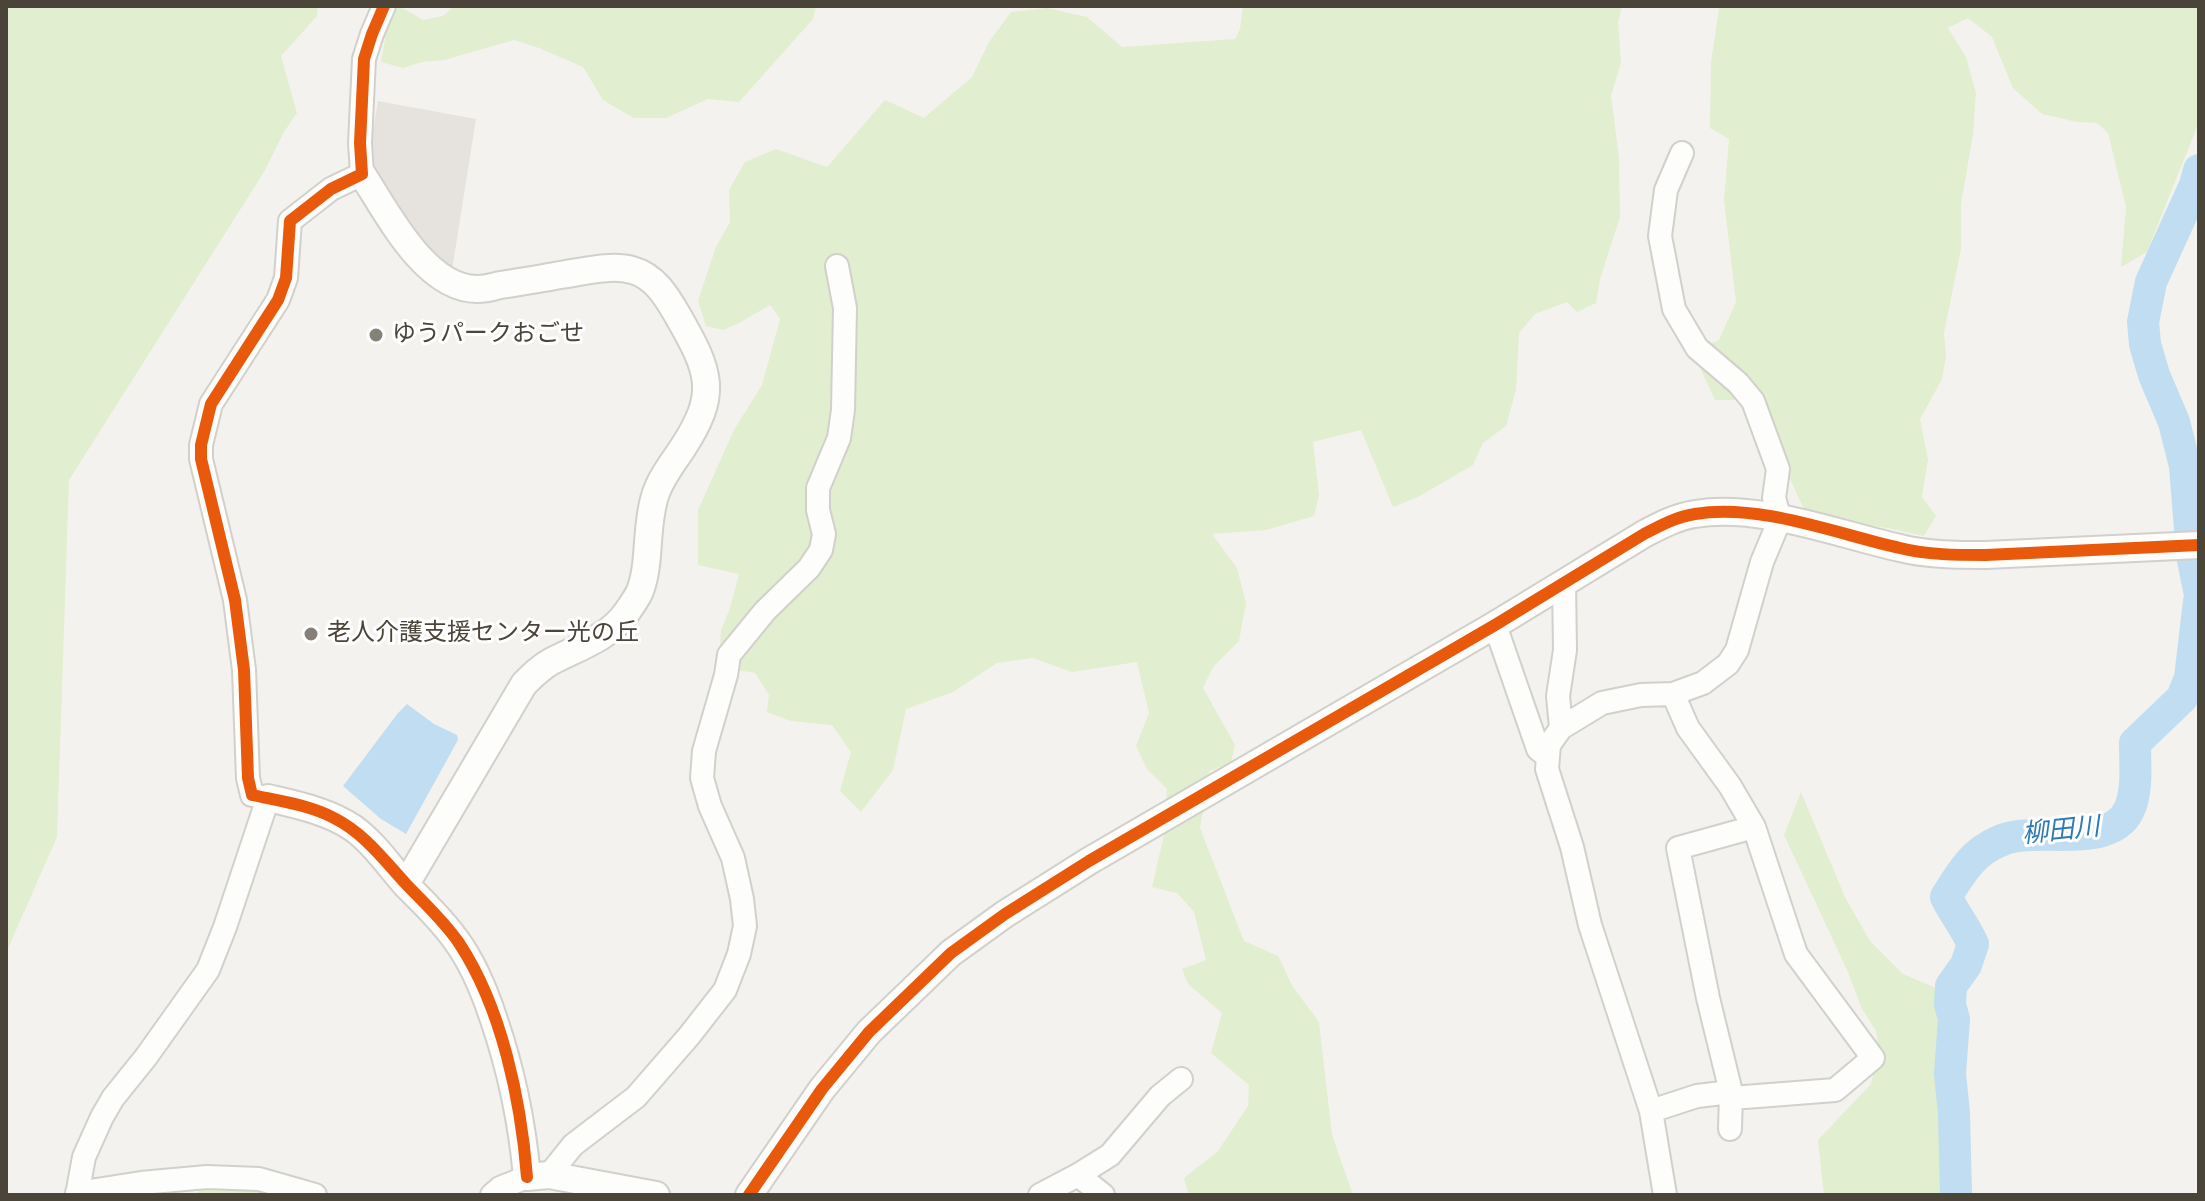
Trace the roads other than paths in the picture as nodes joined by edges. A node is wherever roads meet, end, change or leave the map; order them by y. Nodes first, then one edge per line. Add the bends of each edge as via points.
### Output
1 (384, 6) edge
2 (1682, 153) dead end
3 (362, 174) junction
4 (837, 266) dead end
5 (1780, 519) junction
6 (2191, 544) edge
7 (1564, 583) junction
8 (1495, 625) junction
9 (1673, 694) junction
10 (1561, 728) junction
11 (1547, 756) junction
12 (268, 798) junction
13 (1754, 827) junction
14 (406, 884) junction
15 (1181, 1079) dead end
16 (1732, 1095) junction
17 (1651, 1111) junction
18 (1730, 1129) dead end
19 (1078, 1175) junction
20 (538, 1176) junction
21 (77, 1194) edge
22 (315, 1195) edge
23 (492, 1195) edge
24 (656, 1195) edge
25 (749, 1195) edge
26 (1040, 1195) edge
27 (1103, 1195) edge
28 (1665, 1195) edge

1 - 3 street via 364,59
2 - 5 street via 1666,190 1660,236 1674,309 1697,348 1753,401 1778,469 1774,498
3 - 12 street via 331,189 290,221 286,278 278,300 211,404 201,445 235,600 248,778 252,795
3 - 14 street via 417,256 456,286 477,289 612,269 632,270 653,280 707,375 698,422 655,493 640,592 601,637 550,662 524,684
4 - 20 street via 845,308 843,410 839,438 818,488 821,550 729,655 704,751 702,778 733,858 742,899 745,926 739,954 725,990 636,1097
5 - 6 street via 1904,550 1952,555
5 - 7 street via 1735,511 1670,520
5 - 9 street via 1737,650 1703,683
7 - 8 street
7 - 10 street
8 - 11 street via 1538,749
8 - 25 street via 1089,861 951,953 869,1032 822,1089
9 - 10 street via 1602,703
9 - 13 street via 1688,728
10 - 11 street
11 - 17 street via 1590,925
12 - 14 street via 310,808 354,829
12 - 21 street via 208,970 107,1107 84,1157
13 - 16 street via 1678,848
13 - 16 street via 1796,954 1873,1058 1835,1090
14 - 20 street via 457,941 478,979 511,1073 524,1141
15 - 19 street via 1110,1155
16 - 17 street via 1697,1096
16 - 18 street
17 - 28 street
19 - 26 street
19 - 27 street
20 - 23 street
20 - 24 street
21 - 22 street via 207,1177 259,1179

